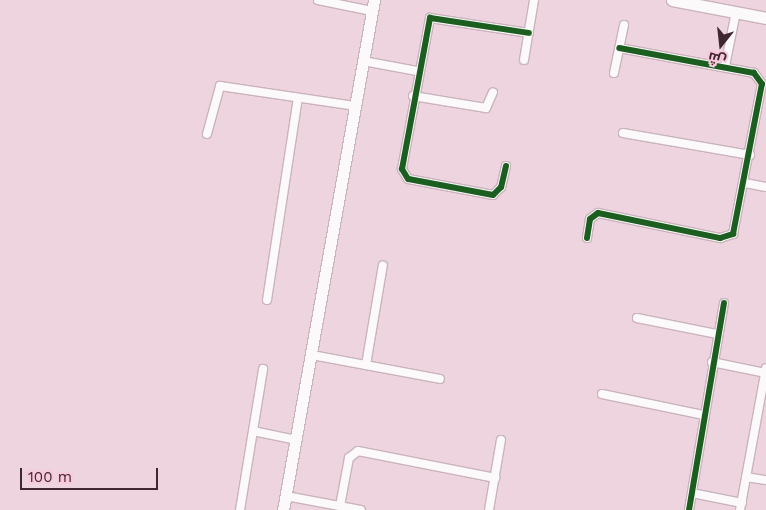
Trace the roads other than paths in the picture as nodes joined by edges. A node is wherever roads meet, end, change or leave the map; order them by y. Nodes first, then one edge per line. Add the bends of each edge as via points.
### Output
1 (318, 0) edge
2 (534, 0) edge
3 (672, 0) edge
4 (708, 3) edge
5 (373, 6) edge
6 (736, 12) junction
7 (766, 18) edge
8 (624, 24) dead end
9 (529, 33) junction
10 (619, 48) junction
11 (524, 60) dead end
12 (363, 61) junction
13 (725, 66) junction
14 (417, 71) junction
15 (614, 73) dead end
16 (493, 92) dead end
17 (413, 96) junction
18 (298, 98) junction
19 (355, 106) junction
20 (623, 133) dead end
21 (207, 134) dead end
22 (750, 156) junction
23 (506, 166) dead end
24 (745, 183) junction
25 (766, 187) edge
26 (587, 238) dead end
27 (383, 265) dead end
28 (267, 300) dead end
29 (724, 303) dead end
30 (637, 318) dead end
31 (716, 334) junction
32 (312, 355) junction
33 (712, 362) junction
34 (366, 366) junction
35 (263, 369) dead end
36 (766, 370) edge
37 (440, 380) dead end
38 (602, 394) dead end
39 (703, 415) junction
40 (756, 423) junction
41 (766, 425) edge
42 (253, 431) junction
43 (297, 440) junction
44 (501, 440) dead end
45 (746, 477) junction
46 (495, 478) junction
47 (766, 480) edge
48 (692, 493) junction
49 (286, 496) junction
50 (340, 506) junction
51 (741, 506) edge
52 (240, 510) edge
53 (283, 510) edge
54 (361, 510) edge
55 (489, 510) edge
56 (689, 510) edge

1 - 5 street
2 - 9 street
3 - 4 main road
4 - 6 main road
5 - 12 main road
6 - 7 main road
6 - 13 street
8 - 10 street
9 - 11 street
9 - 14 street via 434,16 427,22
10 - 13 street
10 - 15 street
12 - 14 street
12 - 19 main road
13 - 22 street via 760,77
14 - 17 street
16 - 17 street via 486,108
17 - 23 street via 402,169 404,177 493,195 501,187
18 - 19 street
18 - 21 street via 220,86
18 - 28 street
19 - 32 main road
20 - 22 street
22 - 24 street
24 - 25 street
24 - 26 street via 736,227 728,238 598,213 590,219
27 - 34 street
29 - 31 street
30 - 31 street
31 - 33 street
32 - 34 street
32 - 43 main road
33 - 36 street
33 - 39 street
34 - 37 street
35 - 42 street
36 - 40 street
38 - 39 street
39 - 48 street
40 - 41 street
40 - 45 street
42 - 43 street
42 - 52 street
43 - 49 main road
44 - 46 street
45 - 47 street
45 - 51 street
46 - 50 street via 358,451 349,458
46 - 55 street
48 - 51 street
48 - 56 street
49 - 50 street
49 - 53 main road
50 - 54 street

